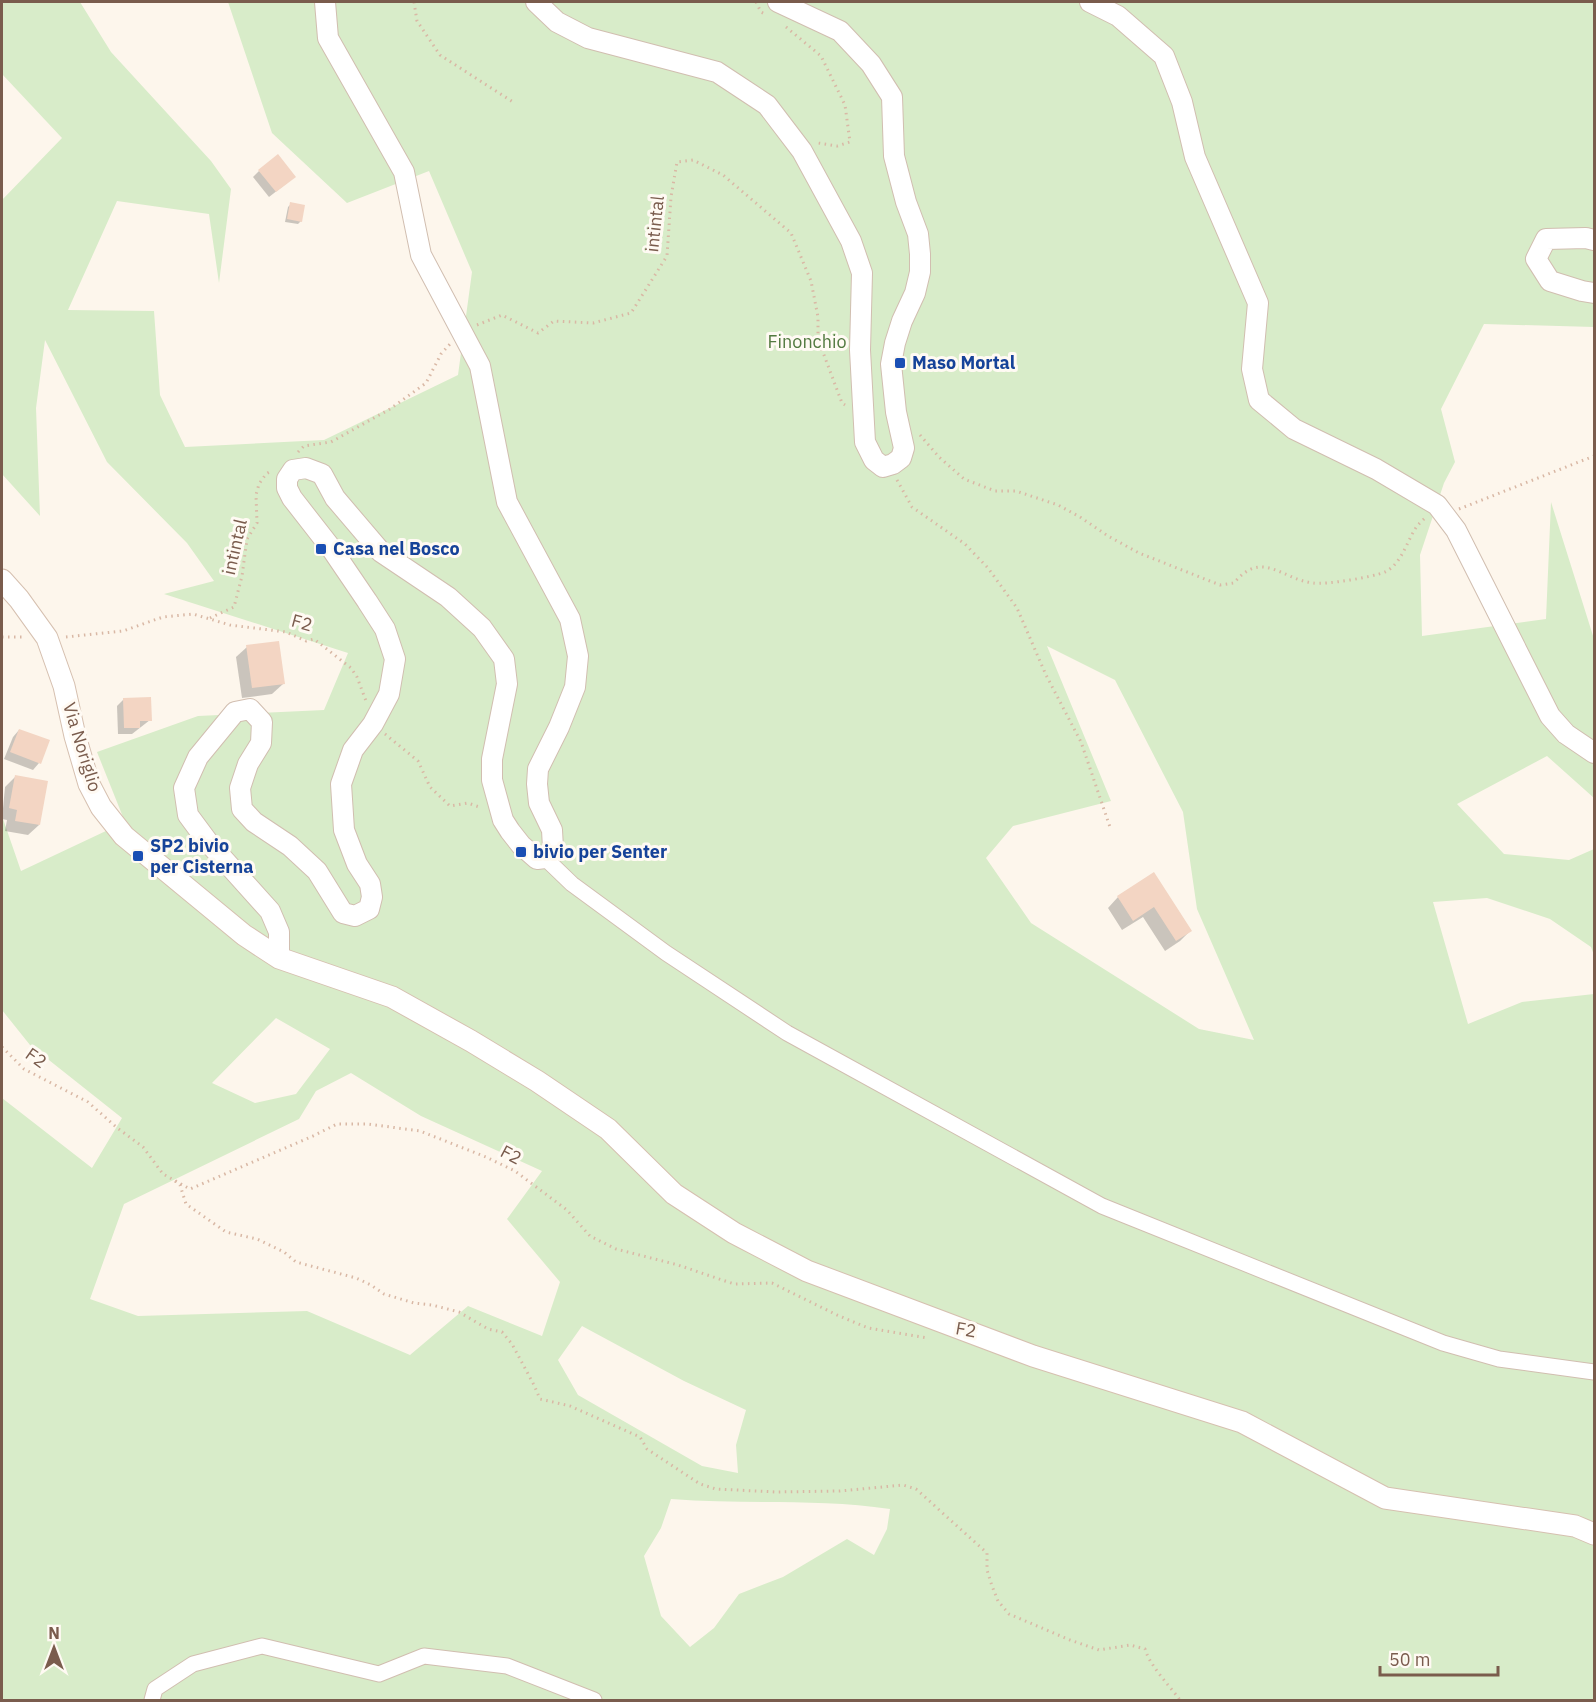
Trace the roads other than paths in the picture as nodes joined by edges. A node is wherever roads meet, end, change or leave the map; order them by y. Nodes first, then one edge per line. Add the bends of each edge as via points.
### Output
1 (325, 2) edge
2 (536, 2) edge
3 (1090, 2) edge
4 (774, 9) edge
5 (1594, 240) edge
6 (1594, 293) edge
7 (2, 580) edge
8 (1594, 753) edge
9 (545, 858) junction
10 (279, 958) junction
11 (1594, 1372) edge
12 (1594, 1534) edge
13 (152, 1701) edge
14 (594, 1701) edge

1 - 9 street via 328,38 404,172 421,255 480,366 507,502 570,619 578,656 575,687 538,769 539,803 552,830 553,848
2 - 4 street via 557,22 588,38 717,72 767,105 802,151 851,241 862,273 860,350 865,442 874,460 883,466 893,464 901,458 904,447 891,364 902,321 915,294 920,254 918,234 894,156 892,97 871,64 840,31
3 - 8 street via 1118,16 1164,56 1182,102 1195,157 1258,303 1252,369 1259,400 1294,429 1376,469 1437,505 1456,530 1550,716 1566,734
5 - 6 street via 1546,239 1536,259 1550,281
7 - 10 main road, Via Noriglio via 47,638 64,686 89,784 101,807 124,836 147,856 244,935
9 - 10 street via 537,859 521,845 503,820 492,780 492,759 507,684 504,659 482,628 448,597 381,552 335,498 322,474 306,468 293,470 286,488 332,548 385,629 395,659 389,694 353,750 341,784 344,830 357,864 370,884 369,909 355,916 343,913 317,871 242,809 240,788 261,743 262,722 250,709 235,712 198,757 184,788 188,815 270,911 279,932
9 - 11 street via 573,884 666,953 788,1033 1102,1206 1443,1343 1499,1359
10 - 12 main road, Via Noriglio via 392,997 471,1041 608,1130 674,1194 734,1233 807,1270 1032,1356 1242,1422 1385,1498 1575,1526
13 - 14 street via 155,1689 193,1664 262,1646 379,1674 424,1656 507,1666

